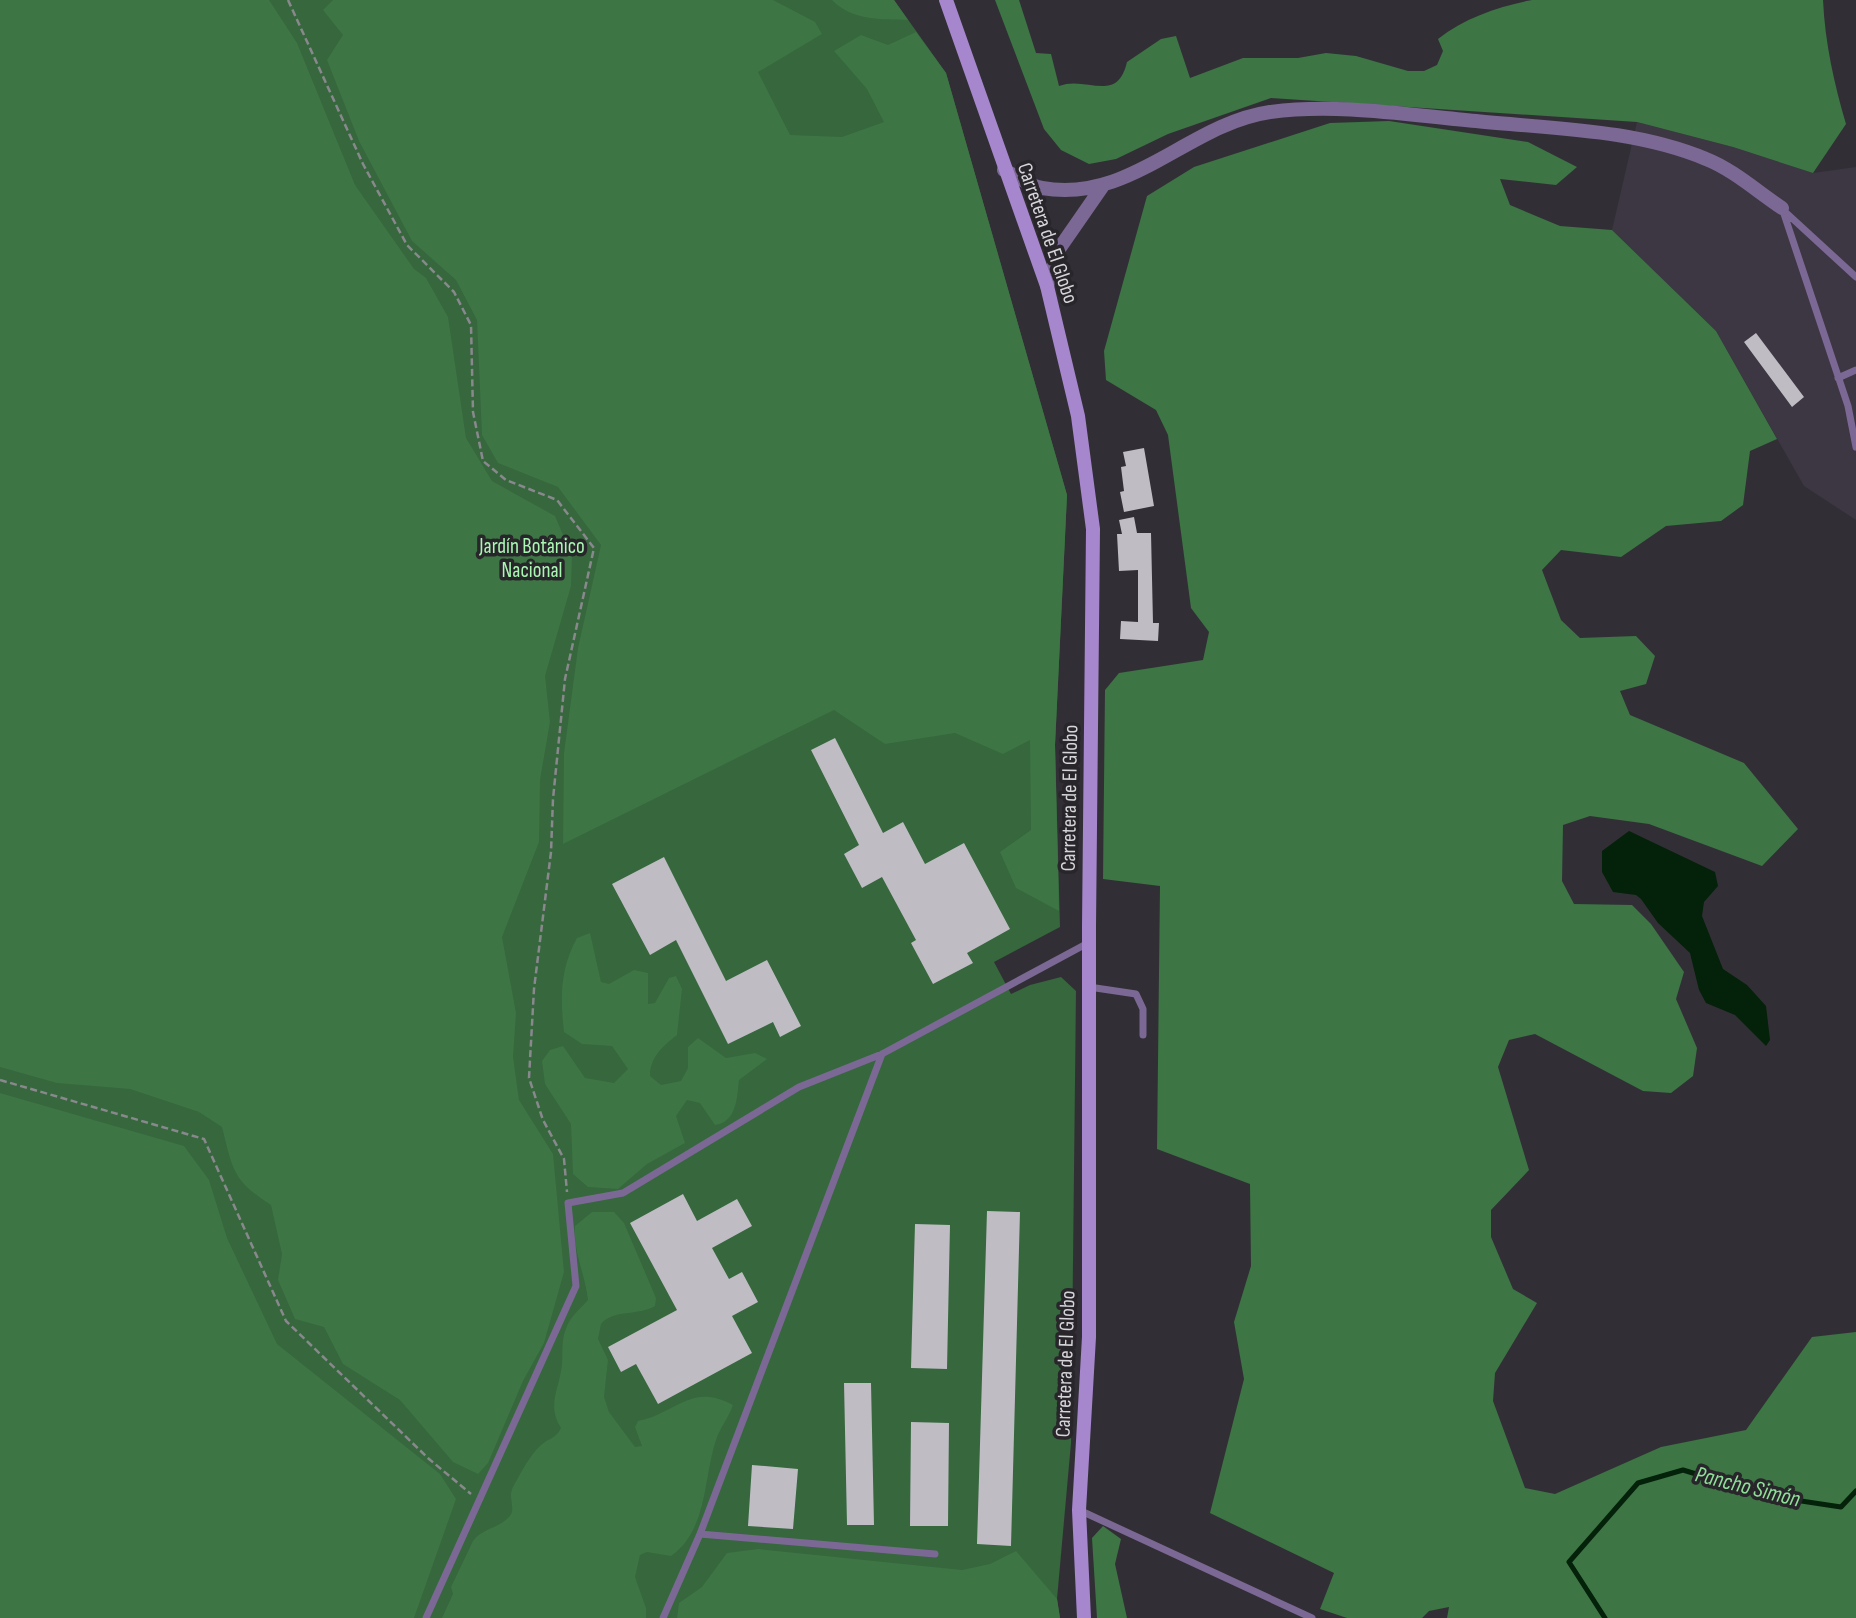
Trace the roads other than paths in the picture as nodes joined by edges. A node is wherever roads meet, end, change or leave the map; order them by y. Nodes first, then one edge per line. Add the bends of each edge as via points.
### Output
1 (946, 0) edge
2 (1004, 170) junction
3 (1102, 187) junction
4 (1782, 208) junction
5 (1856, 277) edge
6 (1047, 286) junction
7 (1856, 370) edge
8 (1838, 378) junction
9 (1852, 405) edge
10 (1856, 447) edge
11 (1089, 943) junction
12 (1089, 988) junction
13 (1143, 1035) dead end
14 (882, 1054) junction
15 (1079, 1510) junction
16 (700, 1534) junction
17 (935, 1554) dead end
18 (426, 1618) edge
19 (663, 1618) edge
20 (1084, 1618) edge
21 (1312, 1618) edge

1 - 2 main road, Carretera de El Globo
2 - 3 street via 1040,188 1076,191
2 - 6 main road, Carretera de El Globo
3 - 4 street via 1210,132 1267,113 1335,108 1626,135 1708,159
3 - 6 street via 1059,249
4 - 5 lane
4 - 8 lane
6 - 11 main road, Carretera de El Globo via 1079,416 1093,529
7 - 8 lane
8 - 9 lane
9 - 10 lane
11 - 12 main road, Carretera de El Globo
11 - 14 lane
12 - 13 lane via 1136,994 1143,1009
12 - 15 main road, Carretera de El Globo via 1089,1337
14 - 16 lane
14 - 18 lane via 799,1087 624,1193 568,1203 576,1286
15 - 20 main road, Carretera de El Globo
15 - 21 lane
16 - 17 lane
16 - 19 lane

